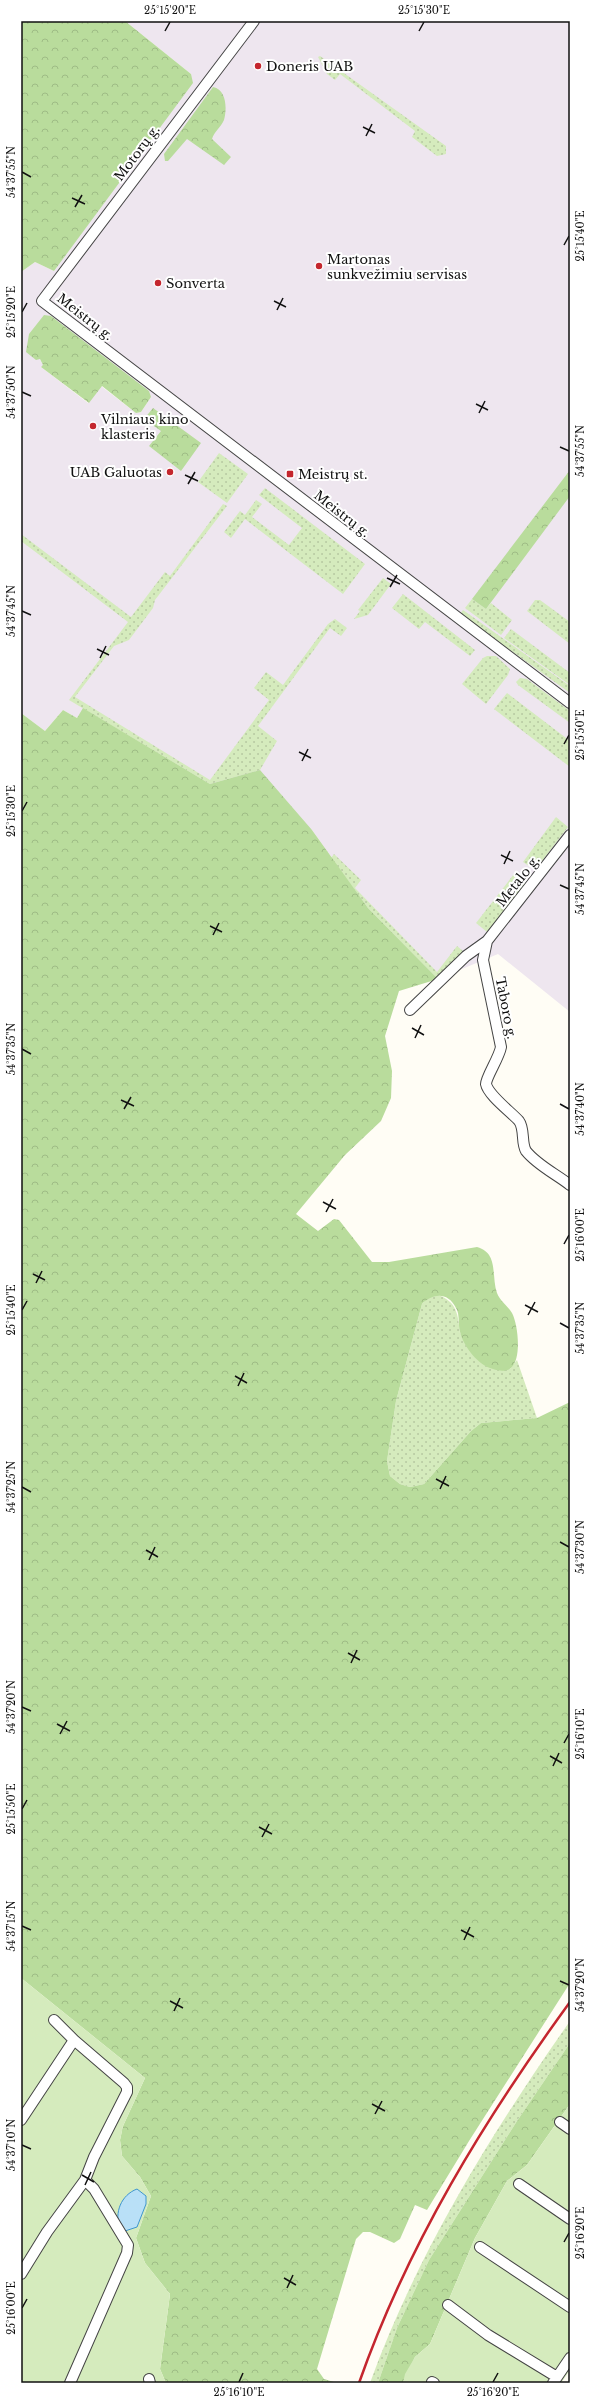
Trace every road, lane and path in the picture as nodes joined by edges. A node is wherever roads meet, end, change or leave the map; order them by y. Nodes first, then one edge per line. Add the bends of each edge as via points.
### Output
1 (254, 21) edge
2 (42, 301) joint
3 (570, 703) edge
4 (570, 836) edge
5 (487, 942) junction
6 (410, 1010) dead end
7 (570, 1185) edge
8 (54, 2020) dead end
9 (74, 2040) junction
10 (21, 2120) edge
11 (560, 2122) dead end
12 (570, 2129) edge
13 (85, 2180) junction
14 (519, 2184) dead end
15 (570, 2219) edge
16 (480, 2247) dead end
17 (21, 2274) edge
18 (448, 2305) dead end
19 (570, 2307) edge
20 (570, 2358) edge
21 (555, 2380) edge
22 (70, 2383) edge

1 - 2 street, Motorų g.
2 - 3 street, Meistrų g.
4 - 5 street, Metalo g.
5 - 6 street via 466,956
5 - 7 street, Taboro g. via 483,960 501,1047 499,1058 486,1084 520,1122 526,1150
8 - 9 street
9 - 10 street
9 - 13 street via 127,2087 127,2092
11 - 12 street
13 - 17 street via 47,2232
13 - 22 street via 94,2189 128,2245 127,2253
14 - 15 street
16 - 19 street
18 - 21 street
20 - 21 street

